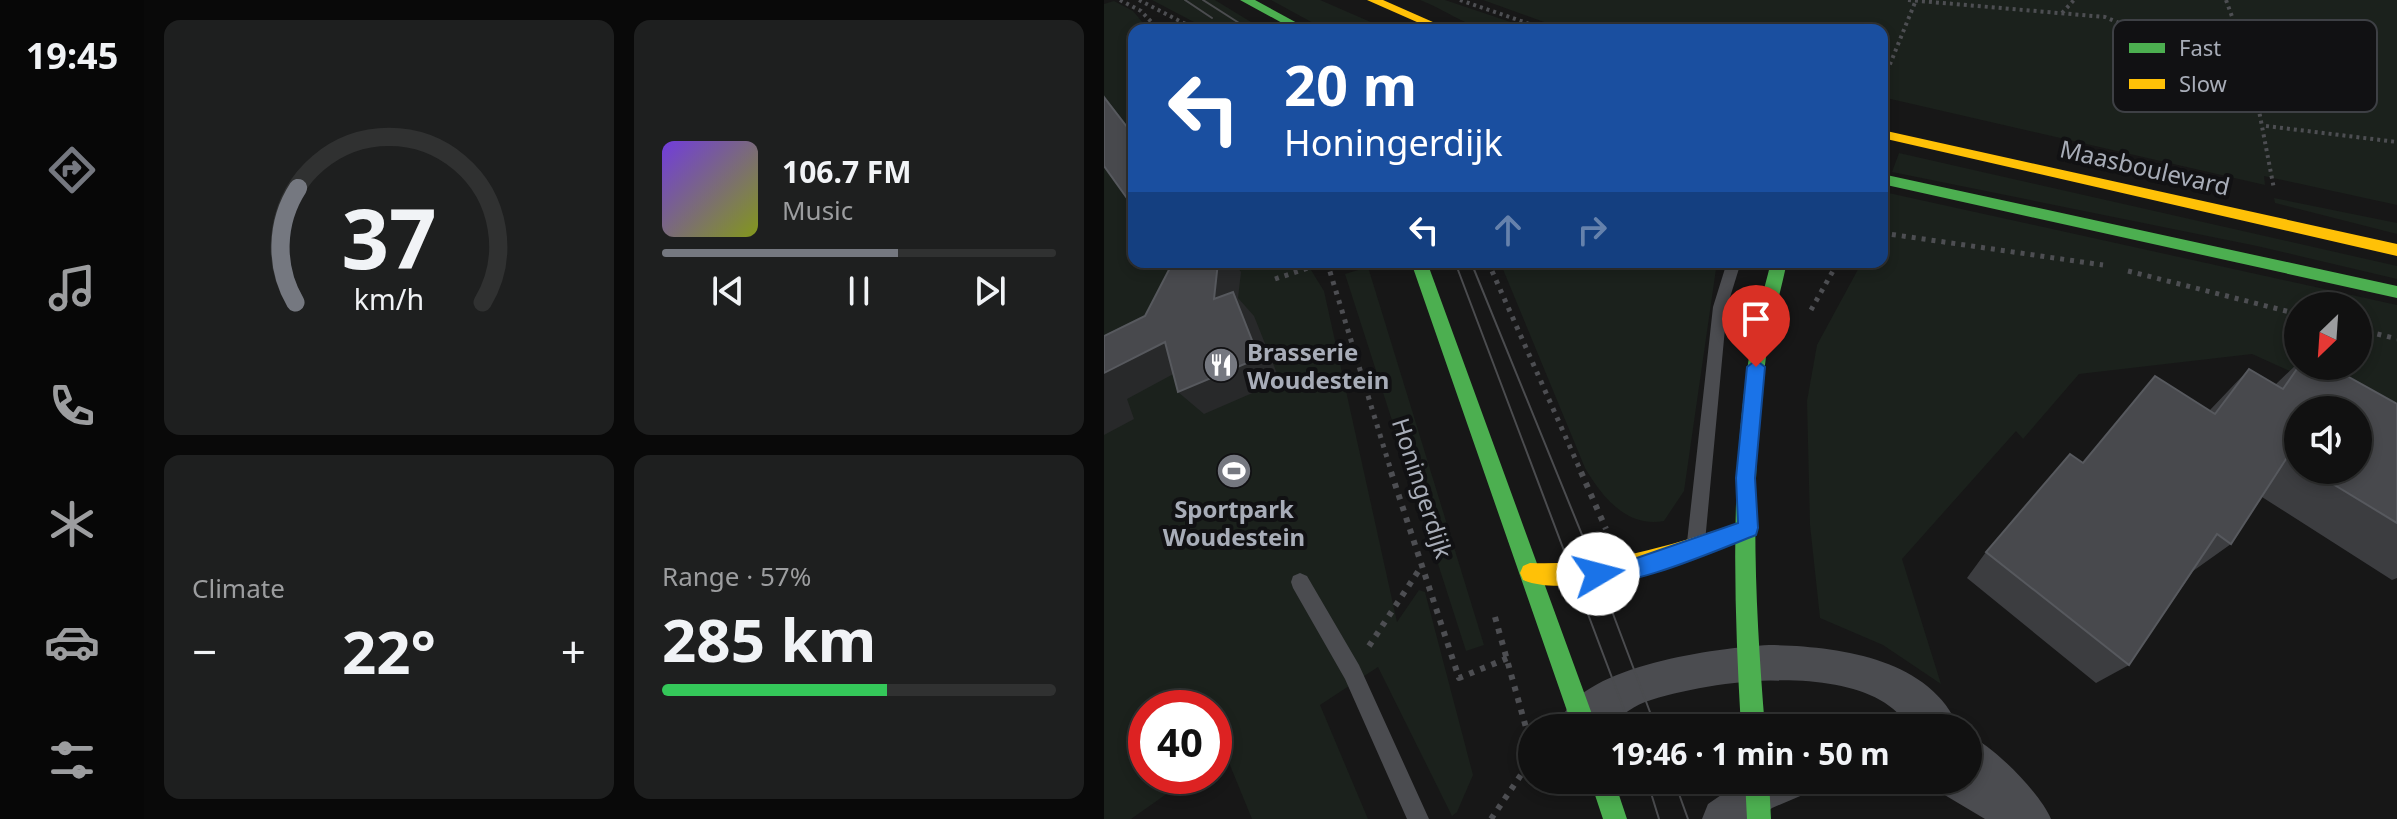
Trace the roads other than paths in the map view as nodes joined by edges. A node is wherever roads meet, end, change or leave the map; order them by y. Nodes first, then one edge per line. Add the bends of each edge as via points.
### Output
1 (1246, 0) edge
2 (1373, 0) edge
3 (1292, 24) edge
4 (1431, 24) edge
5 (1888, 135) edge
6 (1888, 180) edge
7 (2397, 250) edge
8 (1421, 268) edge
9 (1732, 268) edge
10 (1778, 268) edge
11 (2397, 292) edge
12 (1748, 528) junction
13 (1696, 548) junction
14 (1530, 573) junction
15 (1300, 582) dead end
16 (1748, 663) junction
17 (1580, 714) edge
18 (1594, 714) edge
19 (1752, 714) edge
20 (1926, 714) edge
21 (1982, 769) edge
22 (1982, 792) edge
23 (1607, 794) edge
24 (1764, 794) edge
25 (1418, 819) edge
26 (1615, 819) edge
27 (1723, 819) edge
28 (2018, 819) edge
29 (2030, 819) edge

1 - 3 main road
2 - 4 main road
5 - 7 main road, Maasboulevard
6 - 11 main road
8 - 14 main road
9 - 13 lane via 1720,307
10 - 12 main road via 1756,367 1746,478
12 - 13 main road
12 - 16 main road
13 - 14 main road via 1614,573
14 - 17 main road
15 - 25 lane via 1352,672
16 - 18 street via 1641,685
16 - 19 main road
16 - 20 street via 1833,668 1870,676
21 - 29 street
22 - 28 street
23 - 26 main road
24 - 27 street

